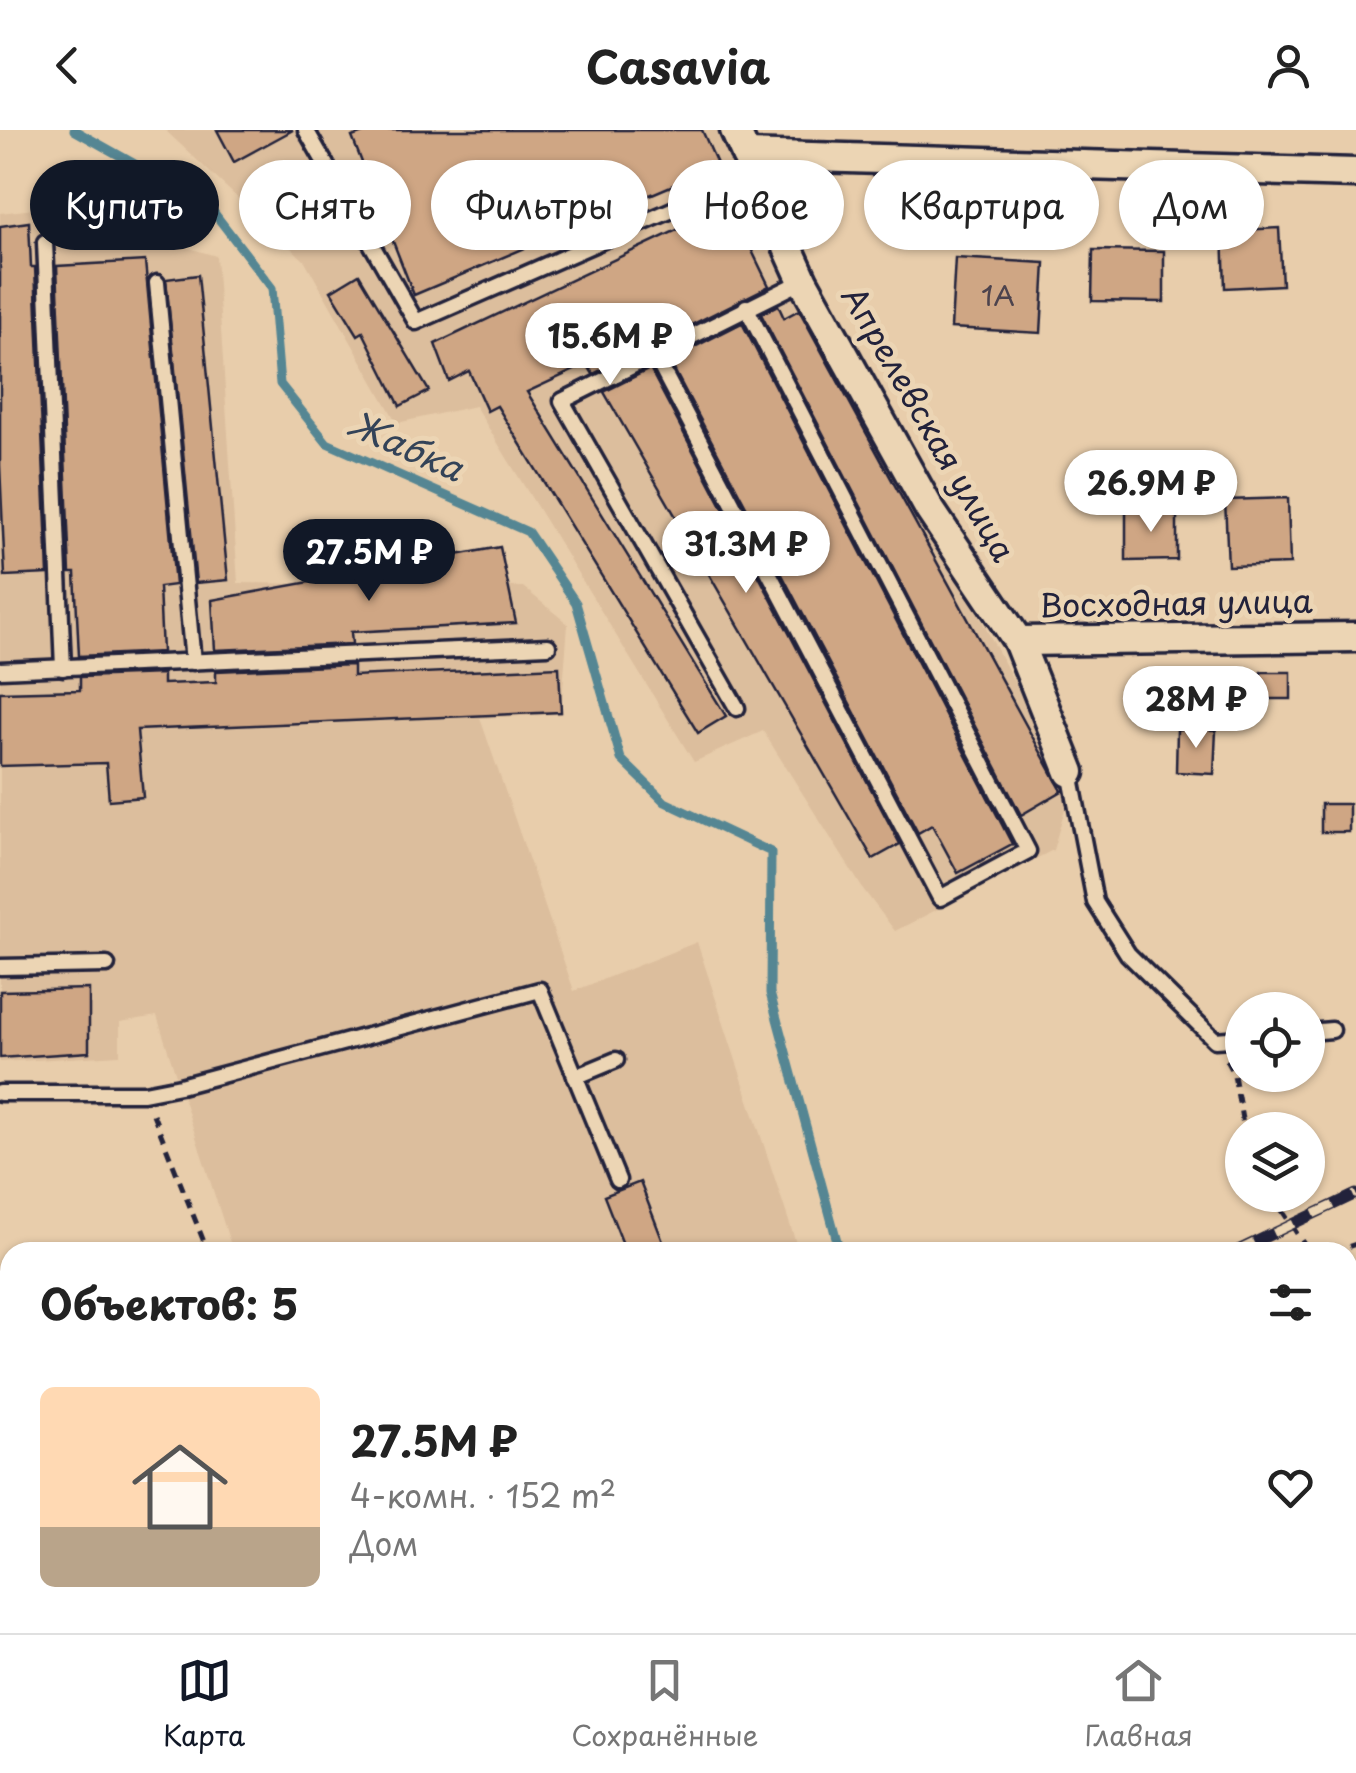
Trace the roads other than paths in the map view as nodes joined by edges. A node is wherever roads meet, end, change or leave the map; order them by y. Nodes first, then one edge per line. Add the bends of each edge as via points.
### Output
1 (306, 130) edge
2 (740, 142) edge
3 (1356, 172) edge
4 (668, 212) edge
5 (45, 250) edge
6 (804, 281) junction
7 (157, 282) dead end
8 (746, 307) junction
9 (654, 354) junction
10 (1356, 636) edge
11 (1018, 641) junction
12 (548, 646) dead end
13 (193, 662) junction
14 (63, 668) junction
15 (0, 670) edge
16 (737, 708) dead end
17 (1070, 772) joint
18 (107, 965) dead end
19 (0, 966) edge
20 (1332, 1030) dead end
21 (1325, 1031) edge
22 (1225, 1039) edge
23 (616, 1060) dead end
24 (576, 1077) junction
25 (0, 1093) edge
26 (618, 1180) dead end

1 - 4 lane via 416,322
2 - 3 street
2 - 6 street, Апрелевская улица
5 - 14 lane
6 - 8 lane
6 - 11 street, Апрелевская улица via 930,510
7 - 13 lane
8 - 9 lane
8 - 9 lane via 1028,851 940,898
9 - 16 lane via 562,401
10 - 11 street, Восходная улица
11 - 17 street, Восходная улица
12 - 13 lane
13 - 14 lane
14 - 15 lane
17 - 22 lane via 1096,902 1128,954 1216,1040
18 - 19 lane
20 - 21 lane
23 - 24 lane
24 - 25 lane via 540,990 144,1093
24 - 26 lane

